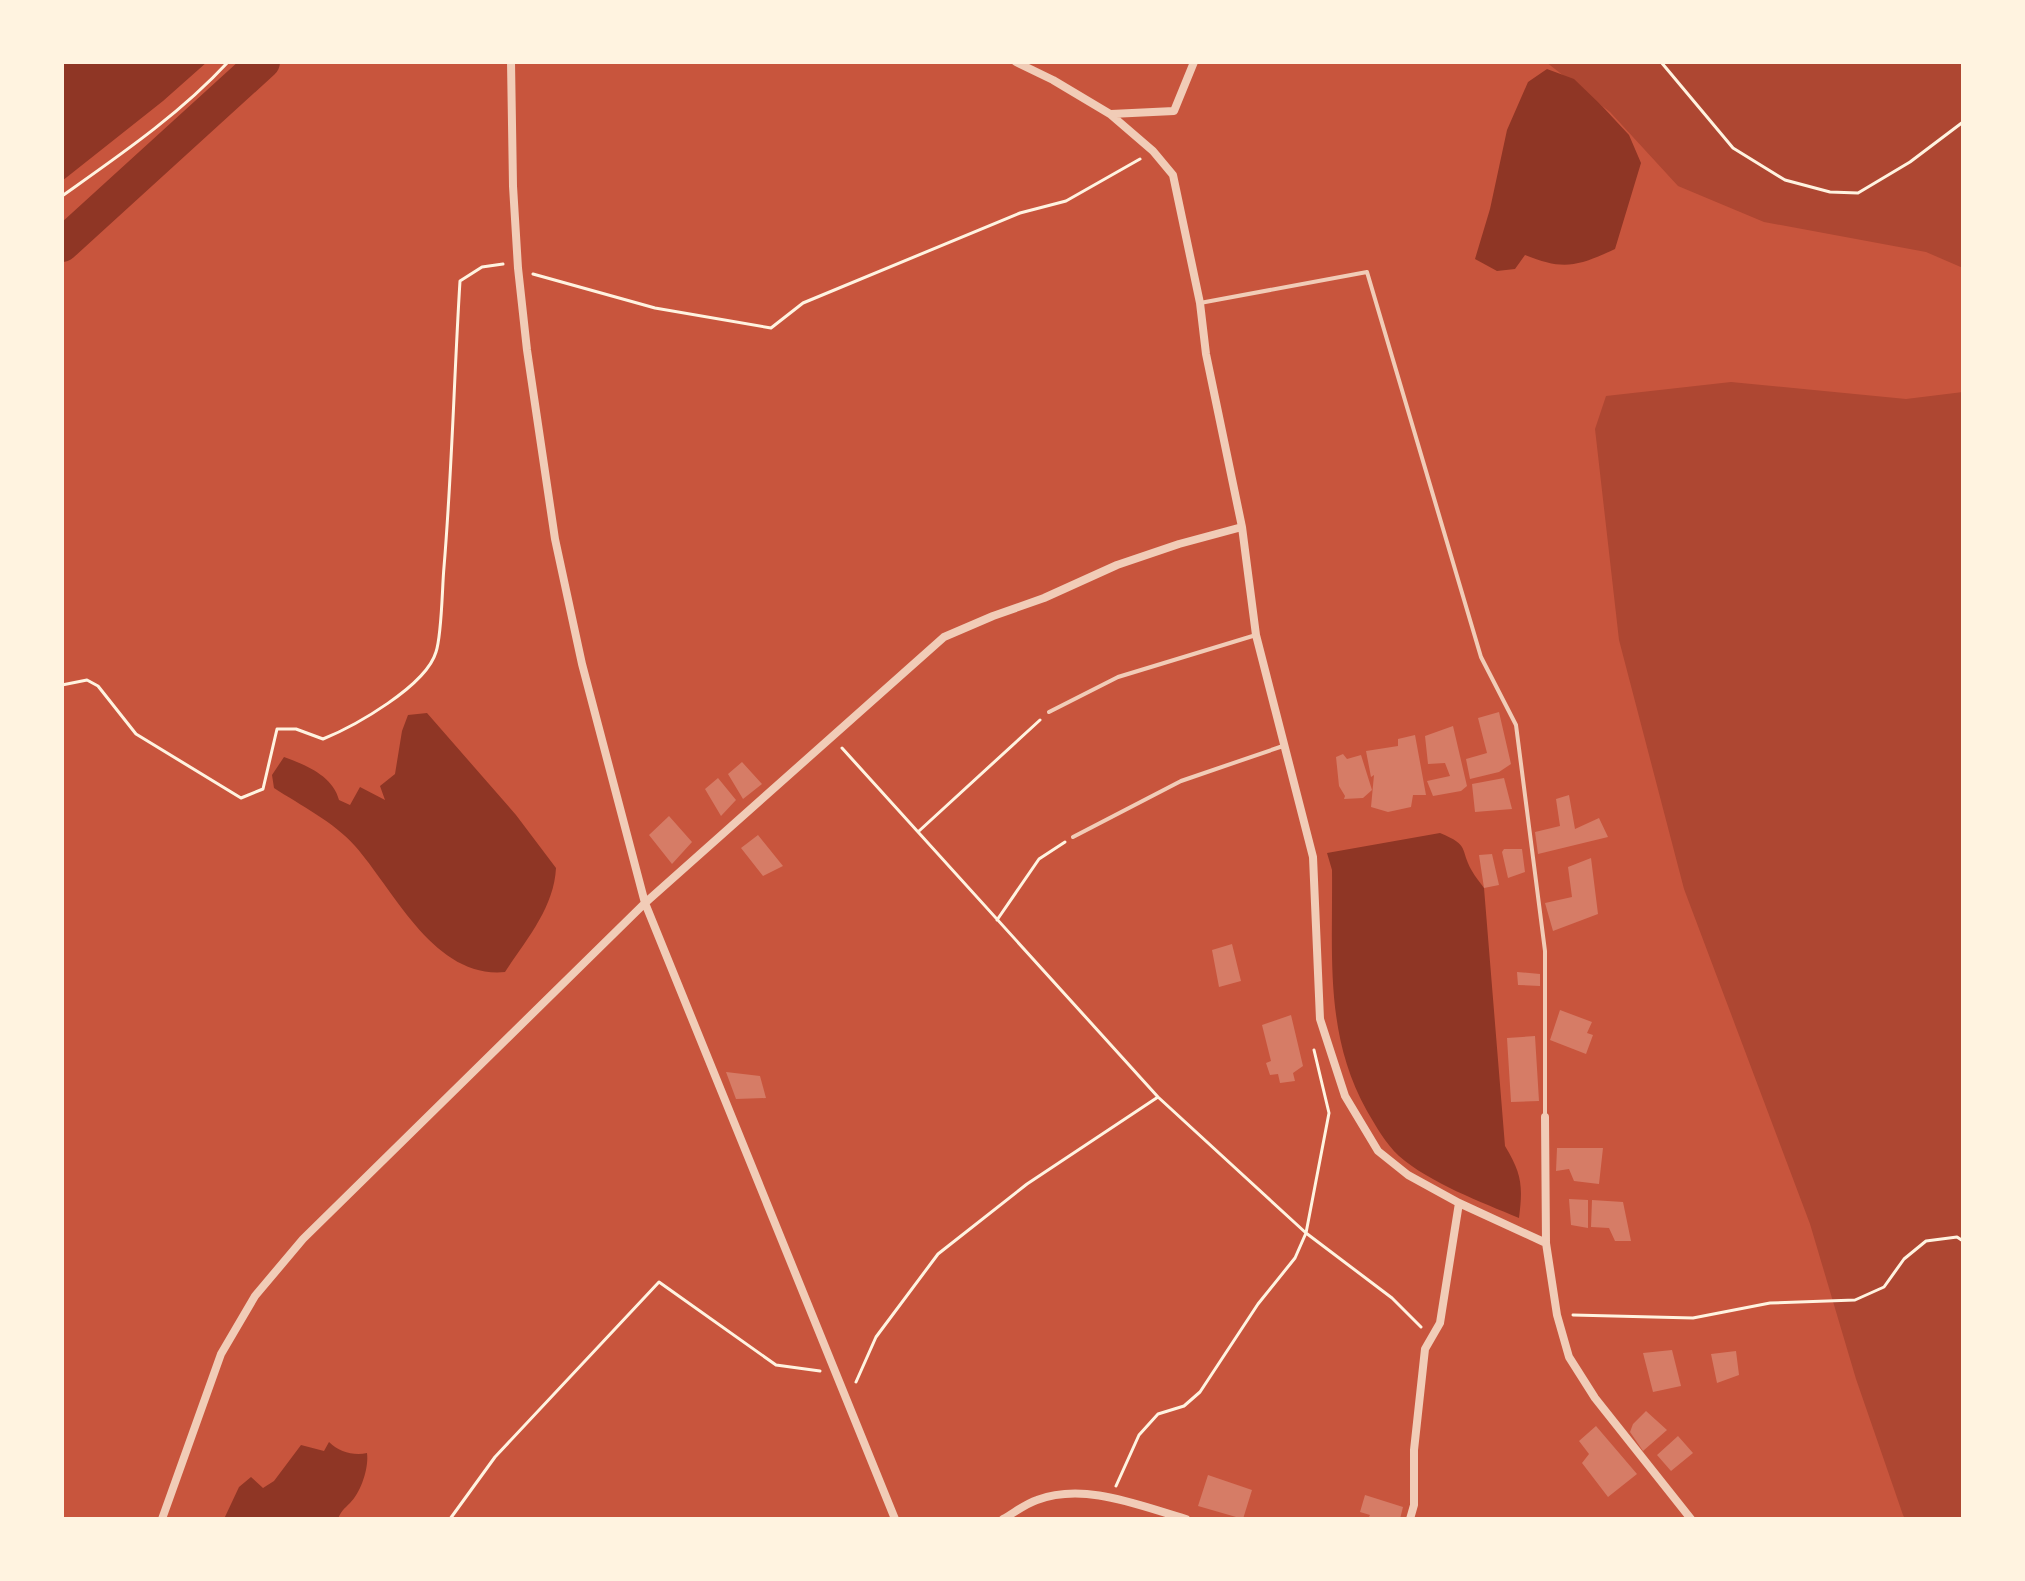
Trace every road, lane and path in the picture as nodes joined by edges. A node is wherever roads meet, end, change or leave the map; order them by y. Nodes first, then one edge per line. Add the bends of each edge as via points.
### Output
1 (228, 62) edge
2 (511, 62) edge
3 (1016, 62) edge
4 (1194, 62) edge
5 (1661, 62) edge
6 (1110, 114) junction
7 (1963, 122) edge
8 (1153, 151) junction
9 (62, 196) edge
10 (518, 268) junction
11 (1200, 303) junction
12 (1242, 527) junction
13 (1256, 635) junction
14 (62, 685) edge
15 (1049, 712) joint
16 (831, 736) junction
17 (1285, 745) junction
18 (918, 832) junction
19 (1073, 837) joint
20 (645, 903) junction
21 (997, 920) junction
22 (1314, 1050) dead end
23 (1158, 1097) junction
24 (1545, 1117) joint
25 (1459, 1203) junction
26 (1306, 1233) junction
27 (1963, 1241) edge
28 (1546, 1243) junction
29 (1557, 1315) junction
30 (1432, 1338) junction
31 (836, 1373) junction
32 (847, 1402) junction
33 (1111, 1497) junction
34 (162, 1519) edge
35 (450, 1519) edge
36 (895, 1519) edge
37 (1003, 1519) edge
38 (1186, 1519) edge
39 (1410, 1519) edge
40 (1691, 1519) edge

1 - 9 path via 125,151
2 - 10 street
3 - 6 street
4 - 6 street via 1174,111
5 - 7 path via 1733,148 1785,180 1830,192 1858,193
6 - 8 street
8 - 10 path via 1066,201 1020,213 803,303 771,328 655,308
8 - 11 street via 1173,175
10 - 14 path via 482,267 460,281 451,485 436,653 414,684 349,728 323,739 296,729 277,729 263,789 241,798 136,734 98,686 87,680
10 - 20 street via 555,539
11 - 12 street
11 - 24 lane via 1367,272 1481,657 1516,725 1545,951
12 - 13 street
12 - 16 street via 1117,565 944,637
13 - 15 lane via 1118,677
13 - 17 street
15 - 18 path
16 - 18 path
16 - 20 street
17 - 19 lane via 1181,781
17 - 25 street via 1313,857 1320,1019 1345,1096 1378,1151
18 - 21 path
19 - 21 path via 1039,859
20 - 31 street
20 - 34 street via 303,1239 255,1296 221,1354
21 - 23 path
22 - 26 path via 1329,1113
23 - 26 path
23 - 32 path via 1027,1184 938,1254 876,1337
24 - 28 street
25 - 28 street
25 - 30 street via 1440,1323
26 - 30 path via 1392,1298
26 - 33 path via 1295,1258 1200,1392 1184,1406 1158,1414 1139,1435
27 - 29 path via 1926,1241 1904,1259 1884,1287 1855,1300 1770,1303 1693,1318
28 - 29 street
29 - 40 street via 1569,1357 1595,1398
30 - 39 street via 1425,1349
31 - 32 street
31 - 35 path via 776,1365 659,1282 495,1457
32 - 36 street
33 - 37 street via 1070,1493 1036,1500
33 - 38 street

